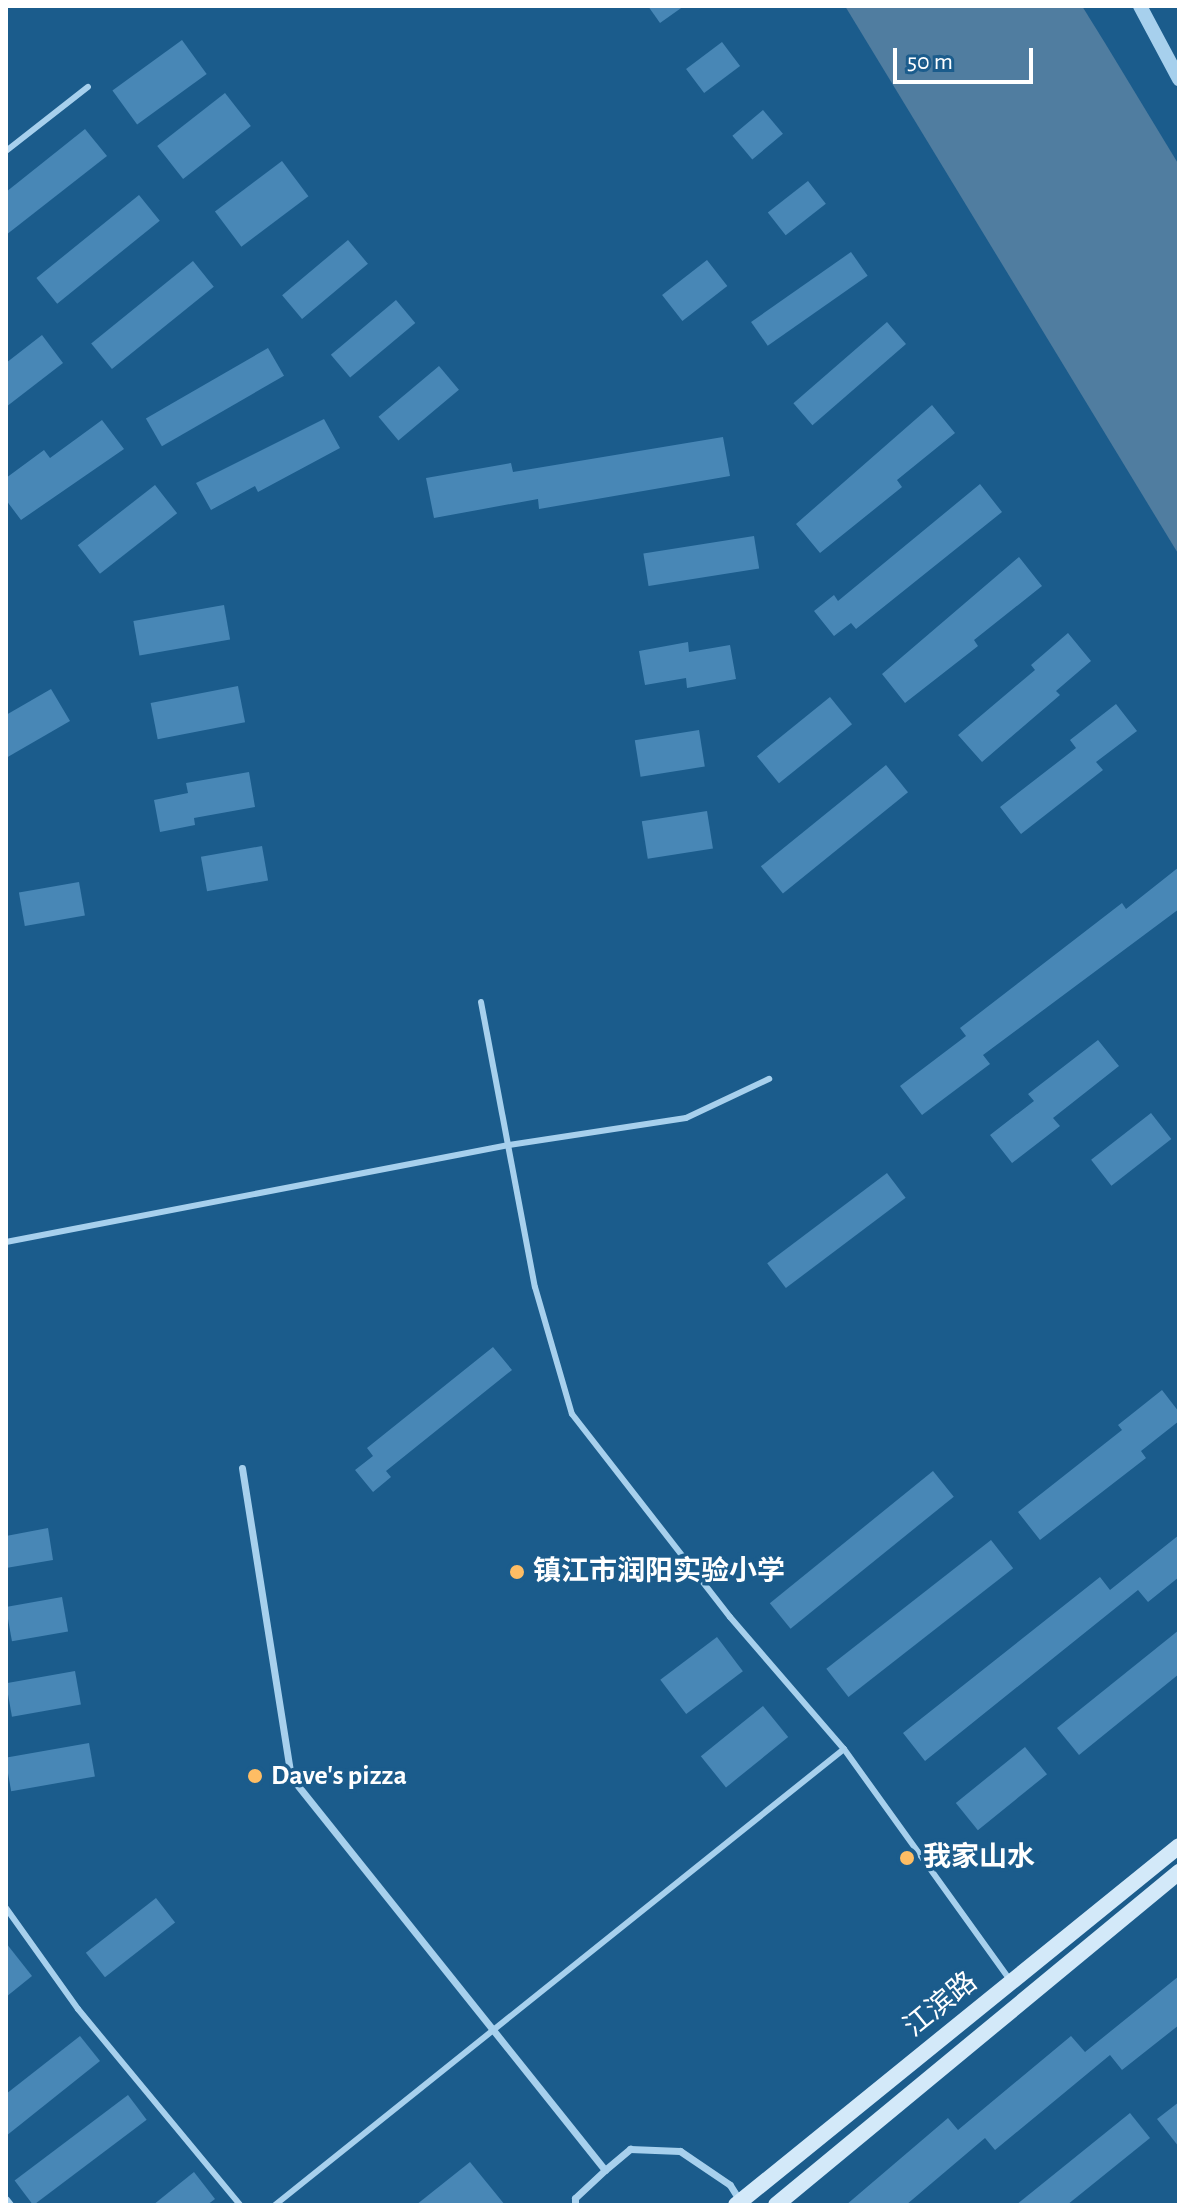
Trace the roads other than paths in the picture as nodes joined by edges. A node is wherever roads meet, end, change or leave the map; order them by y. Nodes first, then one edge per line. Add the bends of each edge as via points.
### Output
1 (1140, 6) edge
2 (1179, 79) edge
3 (88, 87) dead end
4 (6, 151) edge
5 (481, 1002) dead end
6 (769, 1079) dead end
7 (509, 1145) junction
8 (6, 1242) edge
9 (242, 1468) dead end
10 (844, 1749) junction
11 (1179, 1846) edge
12 (1179, 1872) edge
13 (6, 1908) edge
14 (1011, 1981) junction
15 (494, 2030) junction
16 (605, 2170) junction
17 (738, 2203) edge
18 (240, 2205) edge
19 (275, 2205) edge
20 (575, 2205) edge
21 (776, 2205) edge

1 - 2 street
3 - 4 lane
5 - 7 lane
6 - 7 lane via 686,1118
7 - 8 lane
7 - 10 lane via 535,1287 572,1414 730,1617
9 - 15 street via 291,1777
10 - 14 lane
10 - 15 lane
11 - 14 main road, 江滨路
12 - 21 main road, 江滨路
13 - 18 lane via 78,2009
14 - 17 main road, 江滨路
15 - 16 street
15 - 19 lane
16 - 17 street via 630,2149 680,2151 730,2185
16 - 20 street via 575,2198

